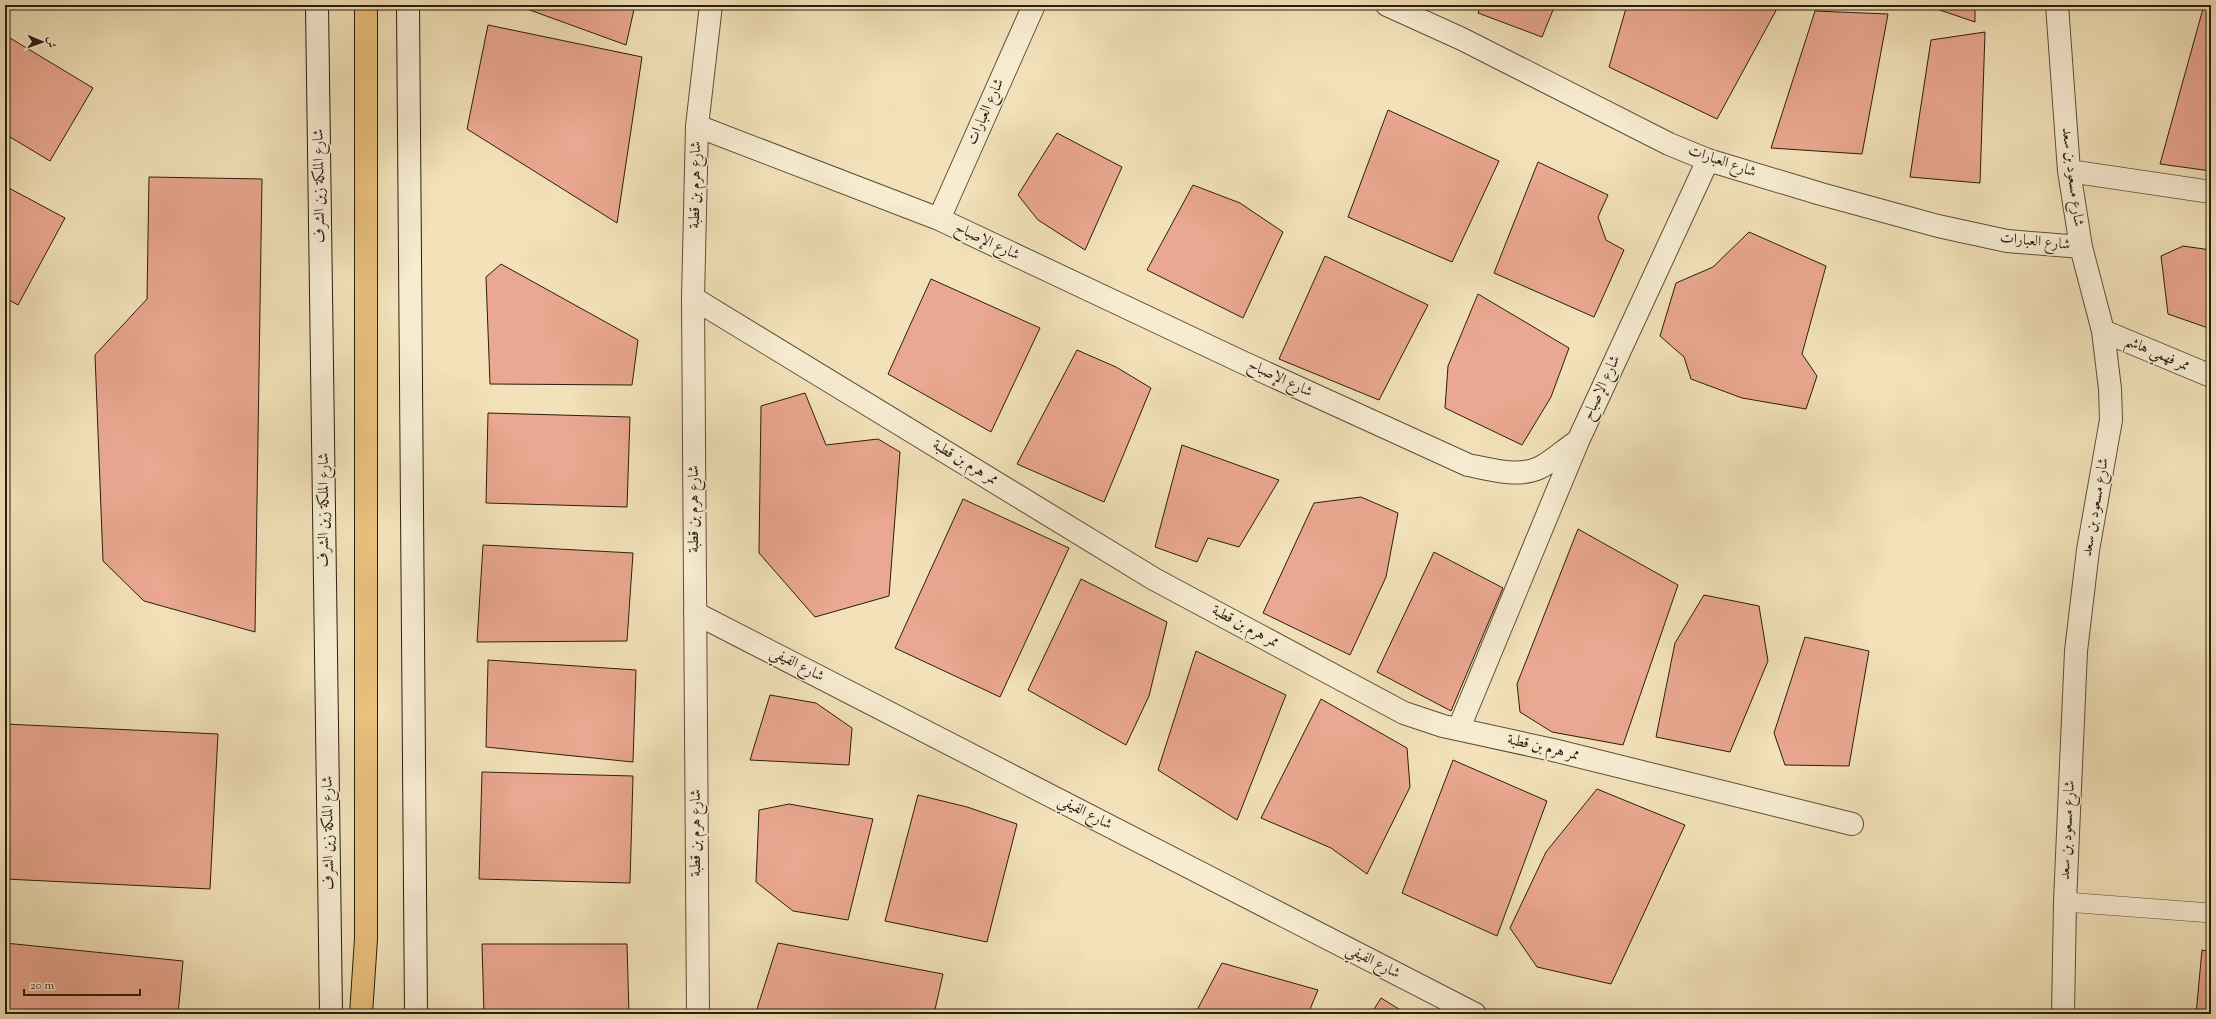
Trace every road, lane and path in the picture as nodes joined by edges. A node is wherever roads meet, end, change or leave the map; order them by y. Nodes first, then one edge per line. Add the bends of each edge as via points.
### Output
1 (317, 5) edge
2 (366, 5) edge
3 (408, 5) edge
4 (711, 5) edge
5 (1034, 5) edge
6 (1387, 5) edge
7 (2057, 5) edge
8 (697, 126) junction
9 (1708, 160) junction
10 (2069, 171) junction
11 (2211, 192) edge
12 (939, 219) junction
13 (2081, 247) junction
14 (693, 298) junction
15 (2103, 331) junction
16 (2211, 376) edge
17 (1578, 441) junction
18 (695, 613) junction
19 (1459, 728) junction
20 (1852, 824) dead end
21 (2065, 902) junction
22 (2211, 913) edge
23 (331, 1014) edge
24 (361, 1014) edge
25 (416, 1014) edge
26 (698, 1014) edge
27 (1475, 1014) edge
28 (2063, 1014) edge

1 - 23 street, شارع الملكة زين الشرف
2 - 24 highway via 366,939
3 - 25 street
4 - 8 street, شارع هرم بن قطبة
5 - 12 street, شارع العبارات
6 - 9 street, شارع العبارات via 1462,39 1670,144
7 - 10 street, شارع مسعود بن سعد
8 - 12 street, شارع الإصباح
8 - 14 street, شارع هرم بن قطبة
9 - 13 street, شارع العبارات via 1938,226 2007,241
9 - 17 street, شارع الإصباح
10 - 11 street
10 - 13 street, شارع مسعود بن سعد
12 - 17 street, شارع الإصباح via 1250,366 1468,465 1500,472 1539,468
13 - 15 street, شارع مسعود بن سعد
14 - 18 street, شارع هرم بن قطبة
14 - 19 street, ممر هرم بن قطبة via 1154,579 1404,712 1443,726
15 - 16 street, ممر فهمي هاشم
15 - 21 street, شارع مسعود بن سعد via 2111,420 2088,550 2076,651
17 - 19 street
18 - 26 street, شارع هرم بن قطبة
18 - 27 street, شارع الفيفي
19 - 20 street, ممر هرم بن قطبة
21 - 22 lane
21 - 28 street, شارع مسعود بن سعد

